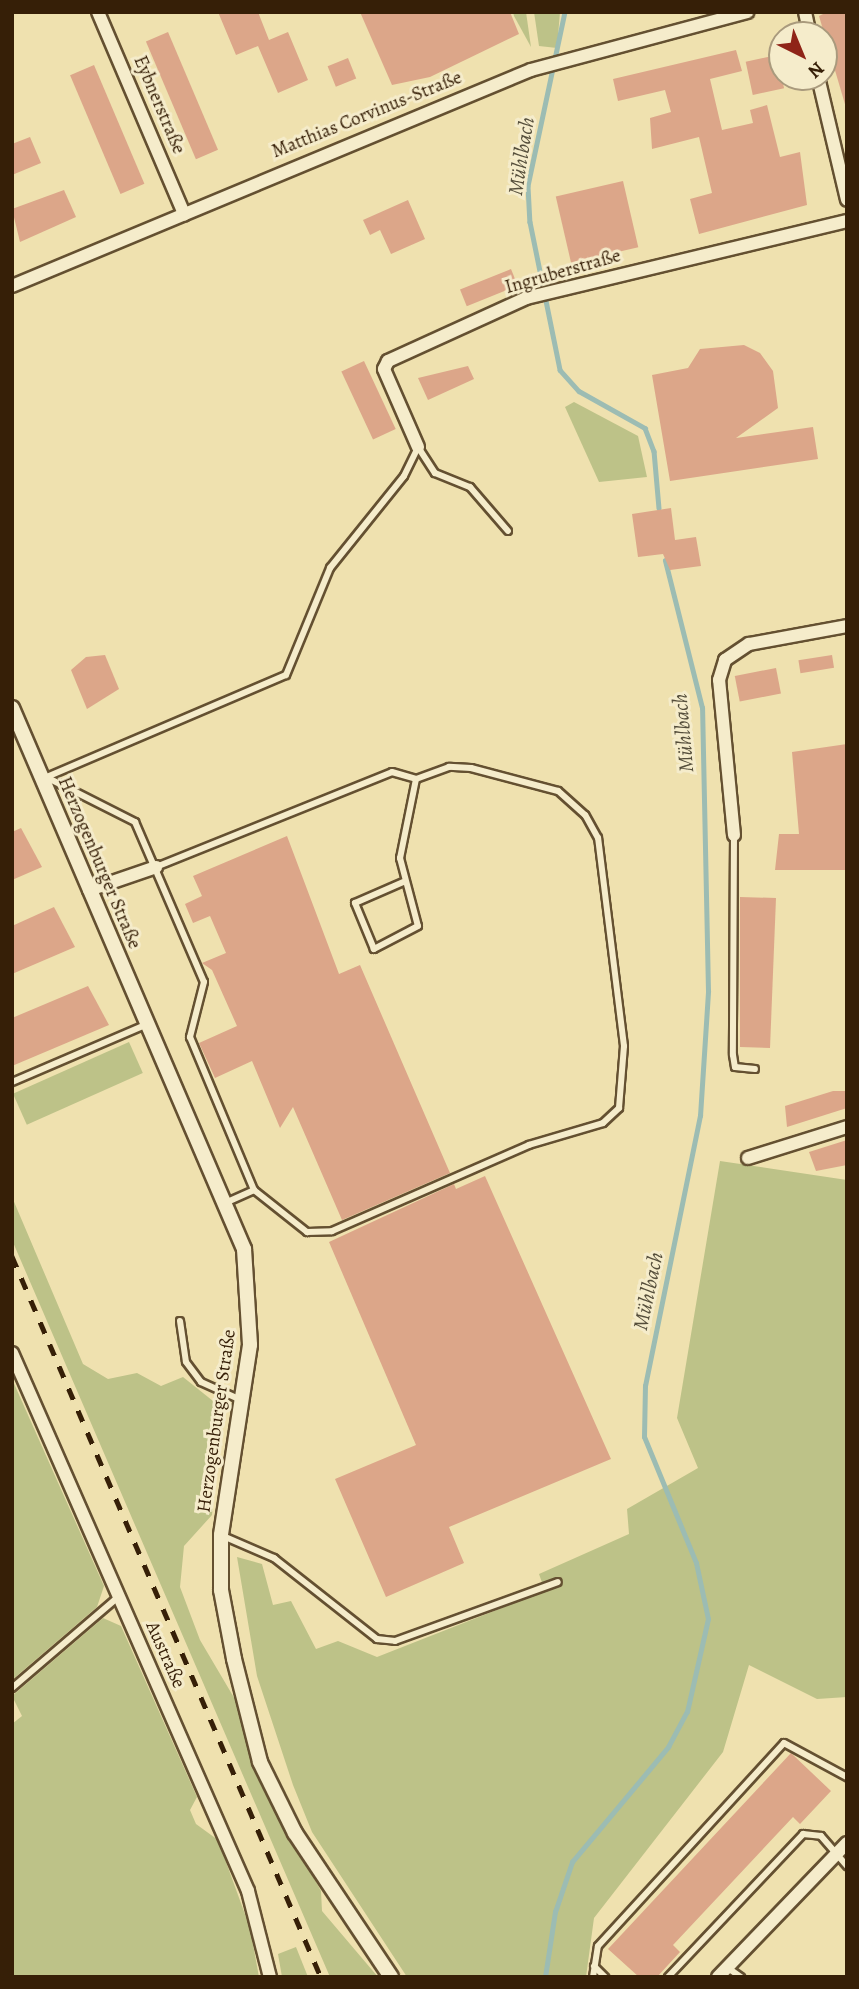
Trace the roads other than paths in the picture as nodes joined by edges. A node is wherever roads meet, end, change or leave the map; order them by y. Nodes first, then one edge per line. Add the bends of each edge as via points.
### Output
1 (99, 12) edge
2 (739, 13) edge
3 (821, 91) edge
4 (847, 200) edge
5 (184, 214) junction
6 (847, 221) edge
7 (12, 286) edge
8 (418, 447) junction
9 (508, 531) dead end
10 (847, 626) edge
11 (12, 709) edge
12 (44, 778) junction
13 (416, 779) junction
14 (734, 835) joint
15 (156, 867) junction
16 (403, 882) junction
17 (89, 890) junction
18 (147, 1024) junction
19 (755, 1069) dead end
20 (12, 1082) edge
21 (847, 1127) edge
22 (748, 1158) dead end
23 (254, 1190) junction
24 (225, 1203) junction
25 (180, 1321) dead end
26 (12, 1353) edge
27 (239, 1399) junction
28 (221, 1535) junction
29 (558, 1582) dead end
30 (118, 1597) junction
31 (12, 1688) edge
32 (847, 1777) edge
33 (842, 1847) edge
34 (847, 1866) edge
35 (594, 1966) junction
36 (722, 1972) edge
37 (270, 1977) edge
38 (391, 1977) edge
39 (593, 1977) edge
40 (605, 1977) edge
41 (668, 1977) edge
42 (741, 1977) edge

1 - 5 street, Eybnerstraße
2 - 5 street, Matthias Corvinus-Straße via 531,70
3 - 4 street
5 - 7 street, Matthias Corvinus-Straße
6 - 8 street, Ingruberstraße via 532,297 388,361 384,369
8 - 9 lane via 435,473 470,487
8 - 12 lane via 404,475 330,568 286,675
10 - 14 street via 749,644 725,660 719,680
11 - 12 street, Herzogenburger Straße
12 - 15 lane via 135,822
12 - 17 street, Herzogenburger Straße
13 - 15 lane via 392,772
13 - 16 lane via 400,858
13 - 23 lane via 449,768 471,768 558,791 585,815 598,838 622,1032 625,1089 619,1108 603,1124 528,1145 332,1231 307,1232
14 - 19 lane via 733,1055 735,1067
15 - 17 street
15 - 23 lane via 204,982 190,1037
16 - 16 lane via 355,903 374,949 418,926
17 - 18 street, Herzogenburger Straße
18 - 20 lane
18 - 24 street, Herzogenburger Straße
21 - 22 street
23 - 24 lane
24 - 27 street, Herzogenburger Straße via 250,1276 250,1345
25 - 27 lane via 194,1372
26 - 30 street, Austraße
27 - 28 street, Herzogenburger Straße
28 - 29 lane via 274,1558 377,1639 395,1641
28 - 38 street, Herzogenburger Straße via 221,1590 260,1762 295,1833
30 - 31 lane
30 - 37 street, Austraße via 248,1891
32 - 35 lane via 783,1743 598,1946
33 - 34 lane
33 - 36 street
33 - 41 lane via 821,1836 803,1834
35 - 39 lane
35 - 40 lane
36 - 42 lane

